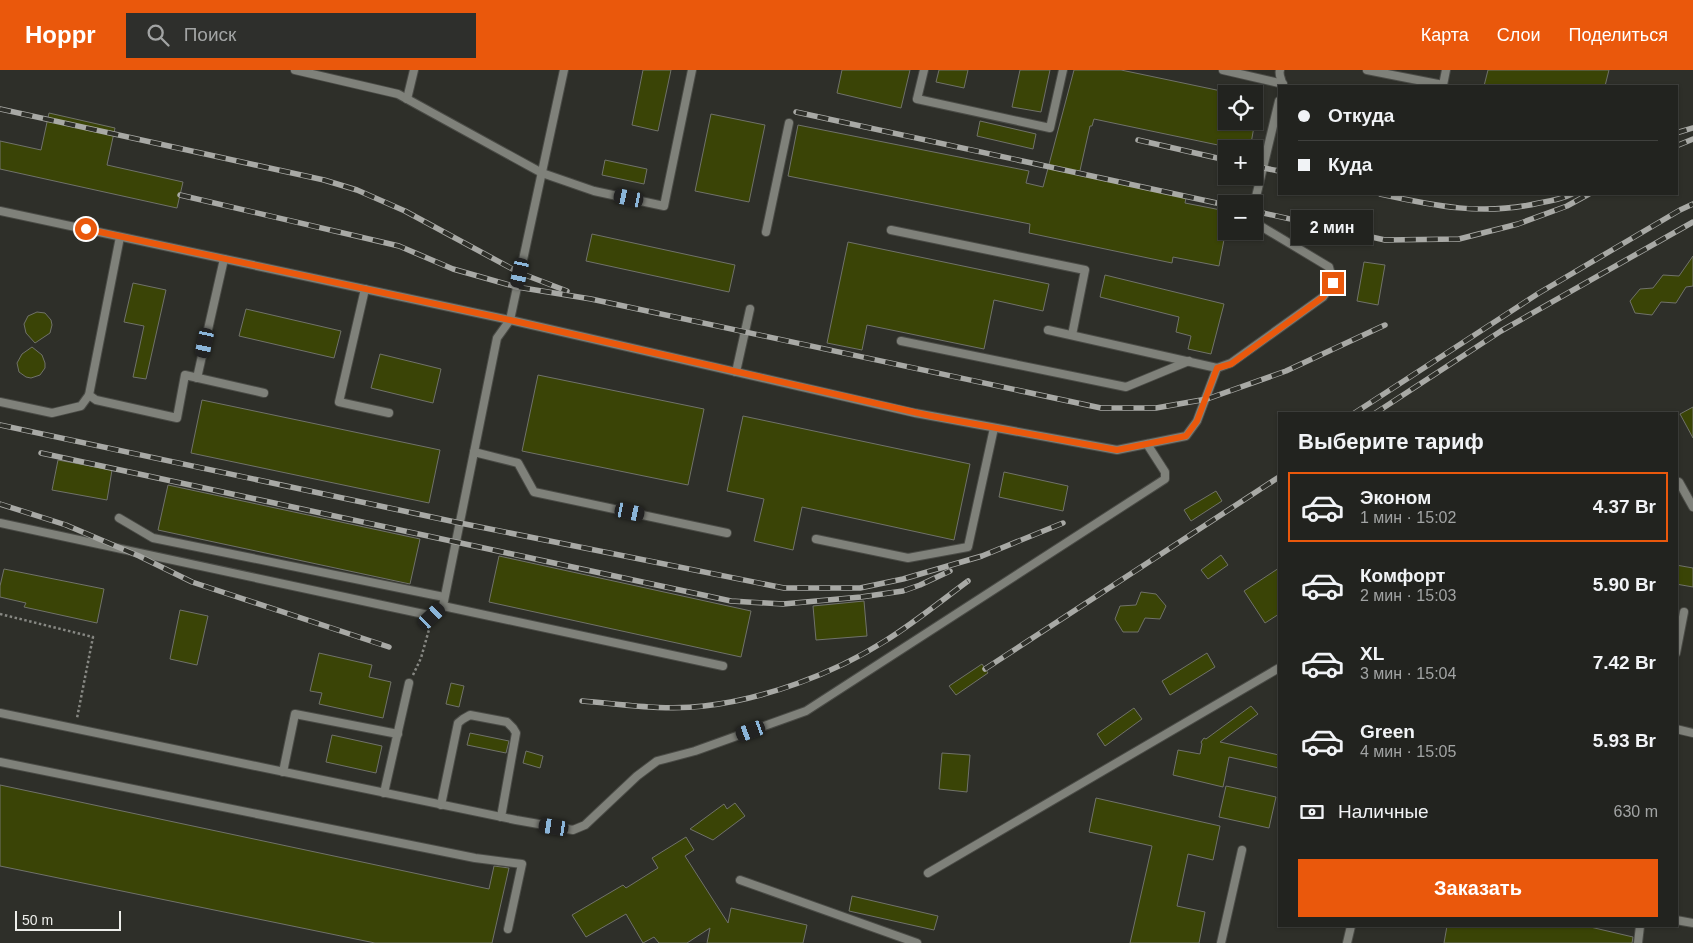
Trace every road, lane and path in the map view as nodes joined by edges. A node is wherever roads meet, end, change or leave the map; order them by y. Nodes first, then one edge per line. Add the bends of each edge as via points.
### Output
1 (295, 70) edge
2 (414, 70) edge
3 (564, 70) edge
4 (692, 70) edge
5 (924, 70) edge
6 (1063, 70) edge
7 (1224, 70) edge
8 (1280, 70) edge
9 (1367, 70) edge
10 (1446, 70) edge
11 (323, 73) edge
12 (1282, 85) edge
13 (407, 99) junction
14 (1278, 105) edge
15 (789, 123) dead end
16 (542, 173) junction
17 (1256, 195) edge
18 (0, 211) edge
19 (1263, 227) edge
20 (891, 230) dead end
21 (766, 232) dead end
22 (120, 237) junction
23 (224, 259) junction
24 (365, 289) junction
25 (750, 309) dead end
26 (510, 320) junction
27 (1048, 330) dead end
28 (1072, 335) junction
29 (901, 341) dead end
30 (1189, 361) junction
31 (1217, 368) junction
32 (736, 372) junction
33 (197, 378) junction
34 (264, 393) dead end
35 (89, 394) junction
36 (0, 402) edge
37 (389, 413) dead end
38 (994, 428) junction
39 (1147, 444) junction
40 (474, 452) junction
41 (1678, 482) edge
42 (1693, 507) edge
43 (119, 518) dead end
44 (0, 523) edge
45 (727, 533) dead end
46 (816, 539) dead end
47 (444, 597) junction
48 (442, 606) junction
49 (1684, 612) dead end
50 (0, 614) edge
51 (432, 616) junction
52 (1678, 643) edge
53 (723, 666) dead end
54 (1278, 669) edge
55 (409, 683) joint
56 (0, 713) edge
57 (75, 728) junction
58 (1678, 729) edge
59 (1693, 733) edge
60 (398, 734) junction
61 (0, 762) edge
62 (283, 772) junction
63 (384, 793) junction
64 (441, 805) junction
65 (501, 817) junction
66 (1242, 850) dead end
67 (928, 873) dead end
68 (740, 880) dead end
69 (1678, 920) edge
70 (1693, 923) edge
71 (1351, 927) edge
72 (1640, 927) edge
73 (508, 929) dead end
74 (917, 943) edge
75 (1221, 943) edge
76 (1347, 943) edge
77 (1638, 943) edge

1 - 11 lane
2 - 13 lane
3 - 16 lane
4 - 16 lane via 664,206 594,191
5 - 6 lane via 918,99 1050,128
7 - 12 lane
8 - 12 lane
9 - 10 lane via 1443,85
11 - 13 lane
13 - 16 lane
14 - 17 lane
15 - 21 lane
16 - 26 lane
18 - 22 lane
19 - 31 lane via 1329,267 1333,283 1323,297 1231,364
20 - 28 lane via 1084,270
22 - 23 lane
22 - 35 lane
23 - 24 lane
23 - 33 lane
24 - 26 lane
24 - 37 lane via 339,402
25 - 32 lane
26 - 32 lane
26 - 40 lane via 497,338
27 - 28 lane
28 - 30 lane
29 - 30 lane via 1126,387
30 - 31 lane
31 - 39 lane via 1197,421 1186,436
32 - 38 lane
33 - 34 lane
33 - 35 lane via 185,375 177,418 96,400
35 - 36 lane via 82,406 52,413
38 - 39 lane via 1117,450
38 - 46 lane via 968,547 908,558
39 - 65 lane via 1166,472 1165,479 806,711 657,761 636,776 585,825 573,830
40 - 45 lane via 518,463 534,492
40 - 47 lane
41 - 42 lane
43 - 47 lane via 153,538
44 - 51 lane
47 - 48 lane
48 - 51 lane
48 - 53 lane
49 - 52 lane
50 - 57 path via 93,637
51 - 55 path via 421,658
54 - 67 lane
55 - 60 lane
56 - 57 lane
57 - 62 lane
58 - 59 lane
60 - 62 lane via 296,714
60 - 63 lane
61 - 73 lane via 475,858 522,864
62 - 63 lane
63 - 64 lane
64 - 65 lane
64 - 65 lane via 458,723 470,716 507,722 516,733
66 - 75 lane
68 - 74 lane
69 - 70 lane
71 - 76 lane
72 - 77 lane

